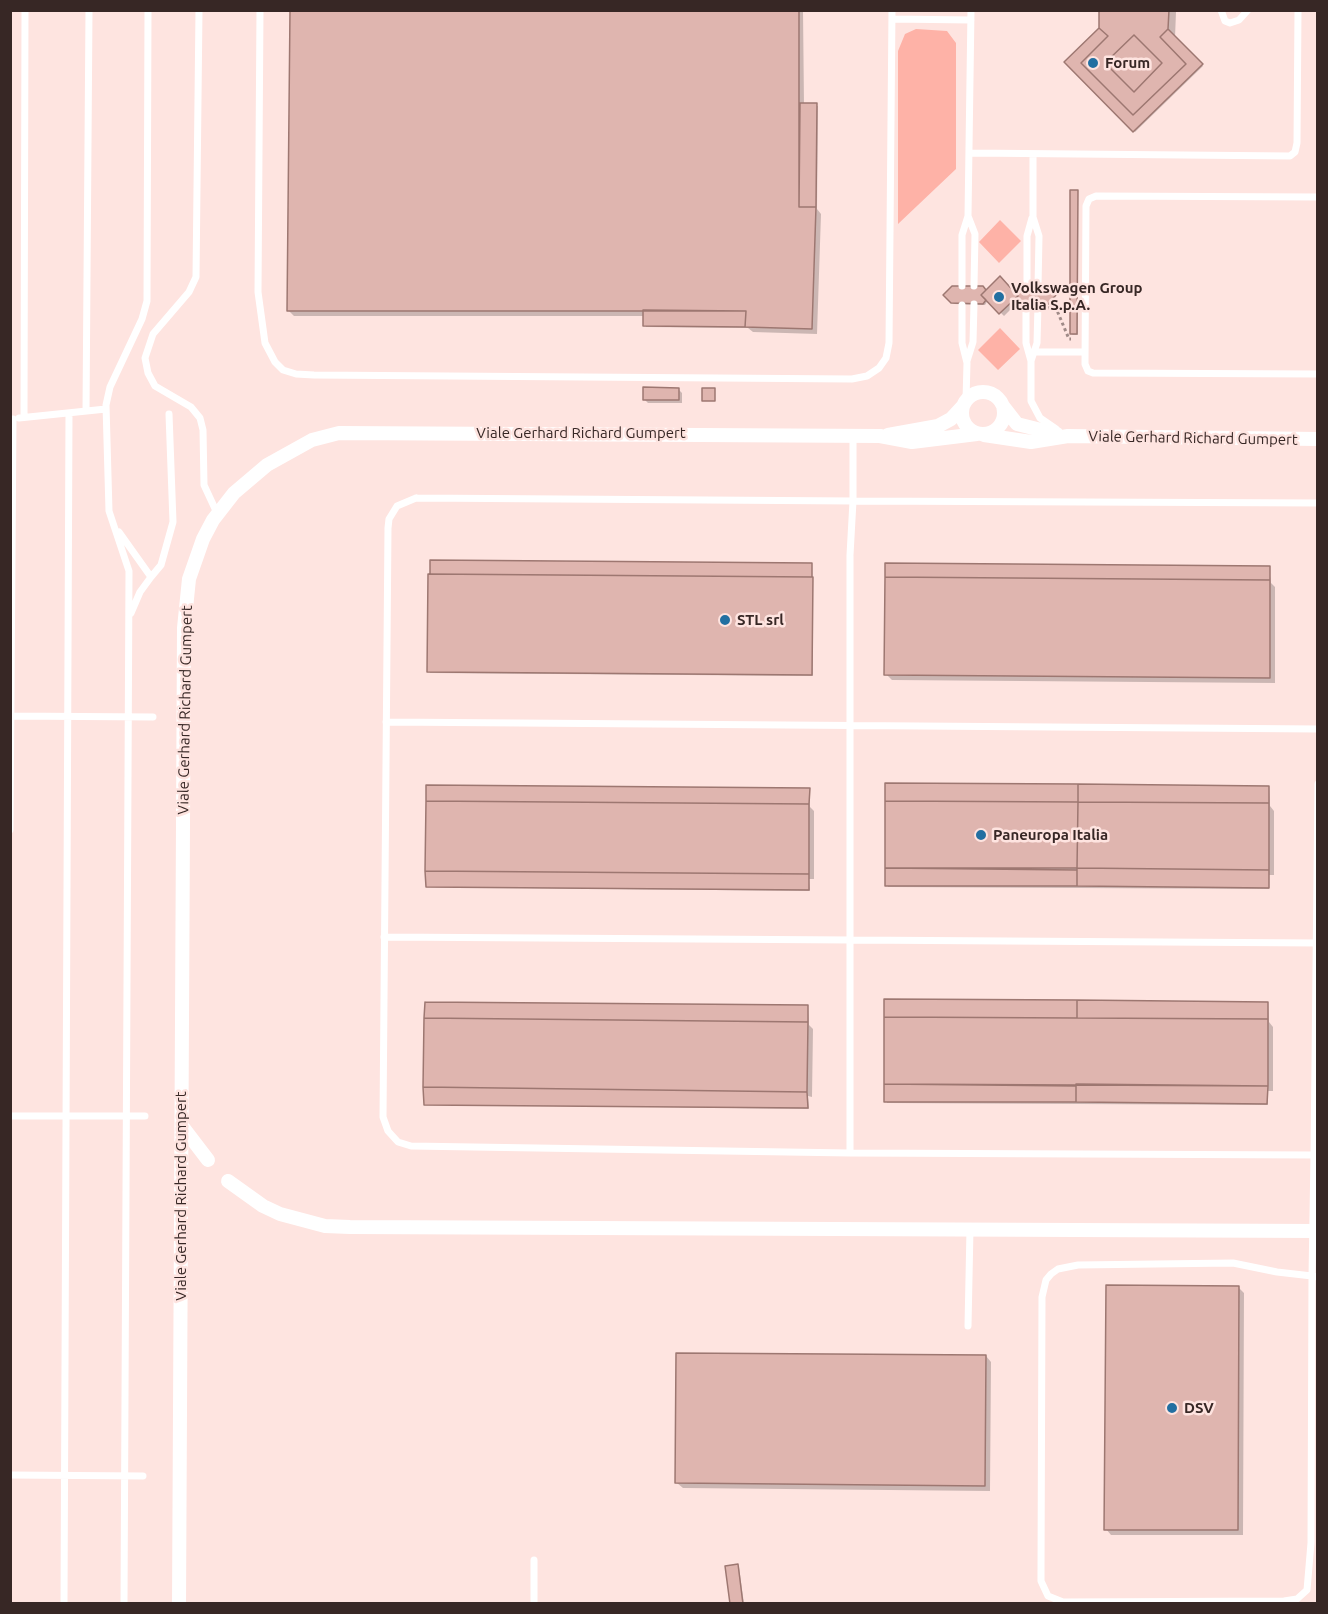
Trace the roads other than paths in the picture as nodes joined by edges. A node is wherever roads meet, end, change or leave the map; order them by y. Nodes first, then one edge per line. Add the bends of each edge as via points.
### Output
1 (25, 10) edge
2 (89, 10) edge
3 (148, 10) edge
4 (200, 10) edge
5 (260, 10) edge
6 (971, 10) edge
7 (1221, 10) edge
8 (1248, 10) edge
9 (1298, 10) edge
10 (892, 15) edge
11 (971, 20) junction
12 (970, 153) junction
13 (1033, 154) junction
14 (1317, 197) edge
15 (968, 216) junction
16 (1032, 217) junction
17 (962, 286) dead end
18 (974, 286) dead end
19 (1038, 286) dead end
20 (1027, 287) dead end
21 (974, 304) dead end
22 (1026, 304) dead end
23 (1038, 304) dead end
24 (962, 305) dead end
25 (1034, 352) junction
26 (1085, 352) junction
27 (1031, 361) junction
28 (967, 363) junction
29 (1317, 374) edge
30 (965, 403) junction
31 (1003, 405) junction
32 (106, 409) junction
33 (86, 411) junction
34 (69, 413) junction
35 (169, 414) dead end
36 (24, 417) junction
37 (12, 419) edge
38 (981, 434) junction
39 (853, 436) junction
40 (880, 436) junction
41 (1068, 436) junction
42 (1317, 439) edge
43 (853, 501) junction
44 (1317, 503) edge
45 (217, 513) junction
46 (112, 524) junction
47 (151, 577) junction
48 (129, 624) junction
49 (11, 716) edge
50 (68, 717) junction
51 (129, 717) junction
52 (153, 717) dead end
53 (386, 722) junction
54 (849, 726) junction
55 (1317, 729) edge
56 (1317, 784) edge
57 (10, 830) edge
58 (384, 937) junction
59 (848, 939) junction
60 (1316, 944) edge
61 (10, 1116) edge
62 (66, 1116) junction
63 (126, 1116) junction
64 (145, 1116) dead end
65 (182, 1126) junction
66 (850, 1153) junction
67 (1316, 1155) edge
68 (208, 1160) dead end
69 (228, 1181) dead end
70 (970, 1229) junction
71 (1315, 1231) edge
72 (1315, 1277) edge
73 (968, 1326) dead end
74 (10, 1475) edge
75 (64, 1476) junction
76 (125, 1476) junction
77 (143, 1476) dead end
78 (1314, 1509) edge
79 (534, 1560) dead end
80 (64, 1604) edge
81 (124, 1604) edge
82 (179, 1604) edge
83 (534, 1604) edge

1 - 36 lane
2 - 33 lane
3 - 32 lane via 147,301 107,396
4 - 45 lane via 196,277 189,292 158,326 145,358 155,386 191,407 200,418 204,485
5 - 10 lane via 258,270 262,325 269,353 279,366 296,374 326,375 852,379 873,373 886,358 889,343
6 - 11 lane
7 - 8 lane via 1230,23
9 - 13 lane via 1297,143 1293,154
10 - 11 lane
11 - 12 lane
12 - 13 lane
12 - 15 lane
13 - 16 lane
14 - 26 lane via 1092,196 1086,206
15 - 17 lane via 962,235
15 - 18 lane via 975,234
16 - 19 lane via 1039,236
16 - 20 lane
21 - 28 lane via 973,342
22 - 27 lane via 1026,343
23 - 25 lane
24 - 28 lane via 962,342
25 - 26 lane
25 - 27 lane
26 - 29 lane via 1085,368 1093,373
27 - 41 lane via 1031,396 1036,413
28 - 30 lane
30 - 31 street via 979,392 986,392
30 - 38 street via 963,420 971,431
30 - 40 street, Viale Gerhard Richard Gumpert via 951,419 938,426
31 - 38 street via 1001,425
31 - 41 street, Viale Gerhard Richard Gumpert via 1017,424
32 - 33 lane
32 - 46 lane
33 - 34 lane
34 - 36 lane
34 - 50 lane
35 - 47 lane via 173,522 160,565
36 - 37 lane
37 - 49 lane
38 - 40 street, Viale Gerhard Richard Gumpert via 912,442
38 - 41 street, Viale Gerhard Richard Gumpert via 1031,442
39 - 40 street, Viale Gerhard Richard Gumpert
39 - 43 lane
39 - 45 street, Viale Gerhard Richard Gumpert via 339,433 312,440 267,465 249,478
41 - 42 street, Viale Gerhard Richard Gumpert
43 - 44 lane
43 - 53 lane via 403,501 392,511 388,528
43 - 54 lane
45 - 65 street, Viale Gerhard Richard Gumpert via 194,560 184,628
46 - 47 lane
46 - 48 lane via 128,563
47 - 48 lane via 135,601
48 - 51 lane
49 - 50 lane
49 - 57 lane
50 - 51 lane
50 - 62 lane
51 - 52 lane
51 - 63 lane
53 - 54 lane
53 - 58 lane
54 - 55 lane
54 - 59 lane
56 - 60 lane
58 - 59 lane
58 - 66 lane via 383,1117 398,1142 411,1146
59 - 60 lane
59 - 66 lane
60 - 67 lane
61 - 62 lane
62 - 63 lane
62 - 75 lane
63 - 64 lane
63 - 76 lane
65 - 68 street
65 - 82 street, Viale Gerhard Richard Gumpert
66 - 67 lane
67 - 71 lane
69 - 70 street via 280,1214 325,1226
70 - 71 street
70 - 73 lane
71 - 72 lane
72 - 78 lane
72 - 78 lane via 1233,1263 1078,1264 1051,1274 1042,1297 1044,1590 1055,1601 1063,1602 1297,1599 1307,1590 1309,1581
74 - 75 lane
75 - 76 lane
75 - 80 lane
76 - 77 lane
76 - 81 lane
79 - 83 lane

